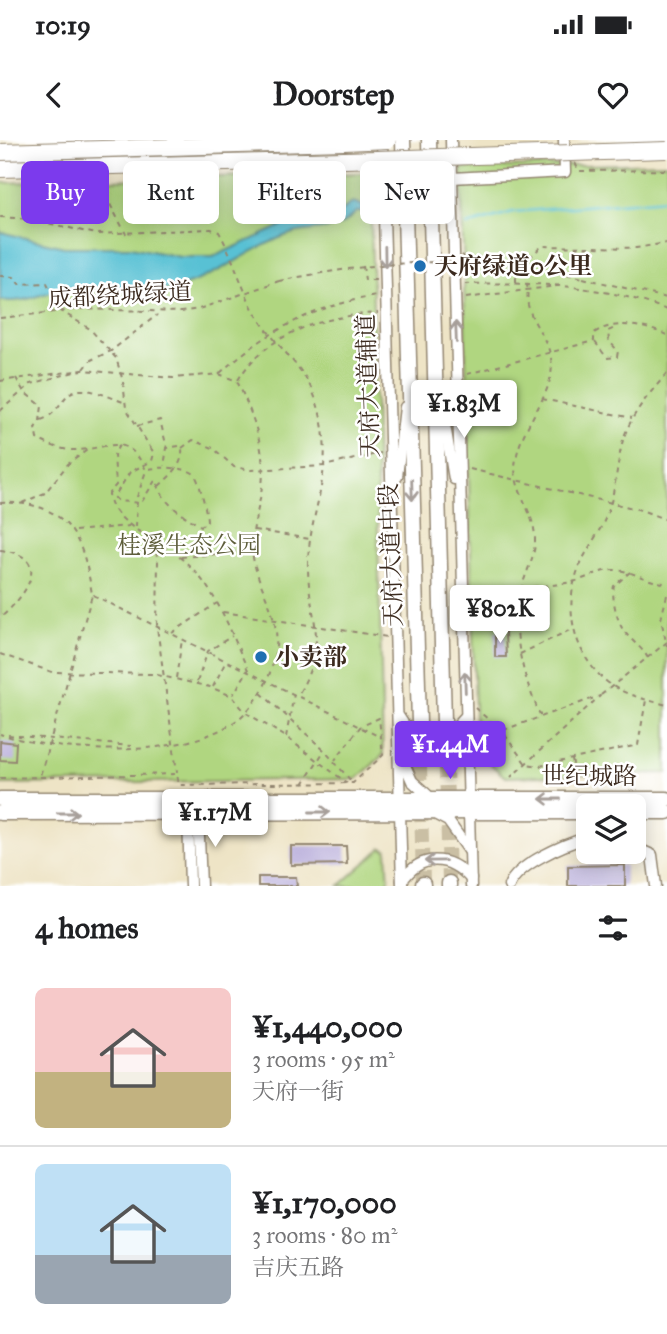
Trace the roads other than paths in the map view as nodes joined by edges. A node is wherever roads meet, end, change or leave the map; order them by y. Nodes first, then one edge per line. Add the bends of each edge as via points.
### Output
1 (382, 140) edge
2 (388, 140) edge
3 (396, 140) edge
4 (403, 140) edge
5 (432, 140) edge
6 (451, 140) edge
7 (564, 140) edge
8 (344, 142) edge
9 (0, 152) edge
10 (667, 153) edge
11 (401, 161) edge
12 (404, 161) edge
13 (452, 161) edge
14 (0, 169) edge
15 (454, 178) edge
16 (405, 224) edge
17 (453, 224) edge
18 (409, 369) junction
19 (435, 369) junction
20 (392, 516) junction
21 (461, 516) junction
22 (470, 711) junction
23 (398, 714) junction
24 (444, 722) tunnel mouth
25 (419, 723) tunnel mouth
26 (400, 753) junction
27 (0, 799) edge
28 (667, 799) edge
29 (400, 805) junction
30 (431, 805) junction
31 (469, 806) junction
32 (576, 811) edge
33 (646, 812) edge
34 (667, 812) edge
35 (0, 813) edge
36 (193, 813) junction
37 (576, 842) edge
38 (470, 852) junction
39 (646, 852) edge
40 (471, 882) edge
41 (402, 884) edge
42 (190, 886) edge
43 (201, 886) edge
44 (509, 886) edge
45 (656, 886) edge

1 -> 20 street, 天府大道辅道
2 - 8 highway, bridge
3 - 11 main road
4 - 12 main road
5 - 19 main road, 天府大道中段
6 - 13 street
7 - 15 street via 565,172
8 - 9 highway
10 - 14 highway, bridge
16 - 18 main road, 天府大道中段
21 -> 17 street
18 - 20 street
18 -> 25 main road, 天府大道中段
19 - 21 street
19 - 24 main road, 天府大道中段
20 - 23 street, 天府大道辅道
22 -> 21 street
22 - 23 street via 448,735 423,739 405,728
22 - 31 street
23 - 26 street, 天府大道辅道
26 - 29 street, 天府大道辅道
26 - 30 street via 412,781
27 - 29 main road
28 -> 31 main road, 世纪城路
29 - 30 main road
36 -> 29 main road
29 - 41 street, 天府大道辅道
30 - 31 main road
30 - 38 street
31 - 32 main road, 世纪城路
31 - 38 street
33 - 34 main road, 世纪城路
35 -> 36 main road
36 - 42 street
36 - 43 street
37 - 44 street via 554,849 516,875
38 - 40 street
39 - 45 street via 652,855
40 -> 41 street via 454,864 435,860 416,864

